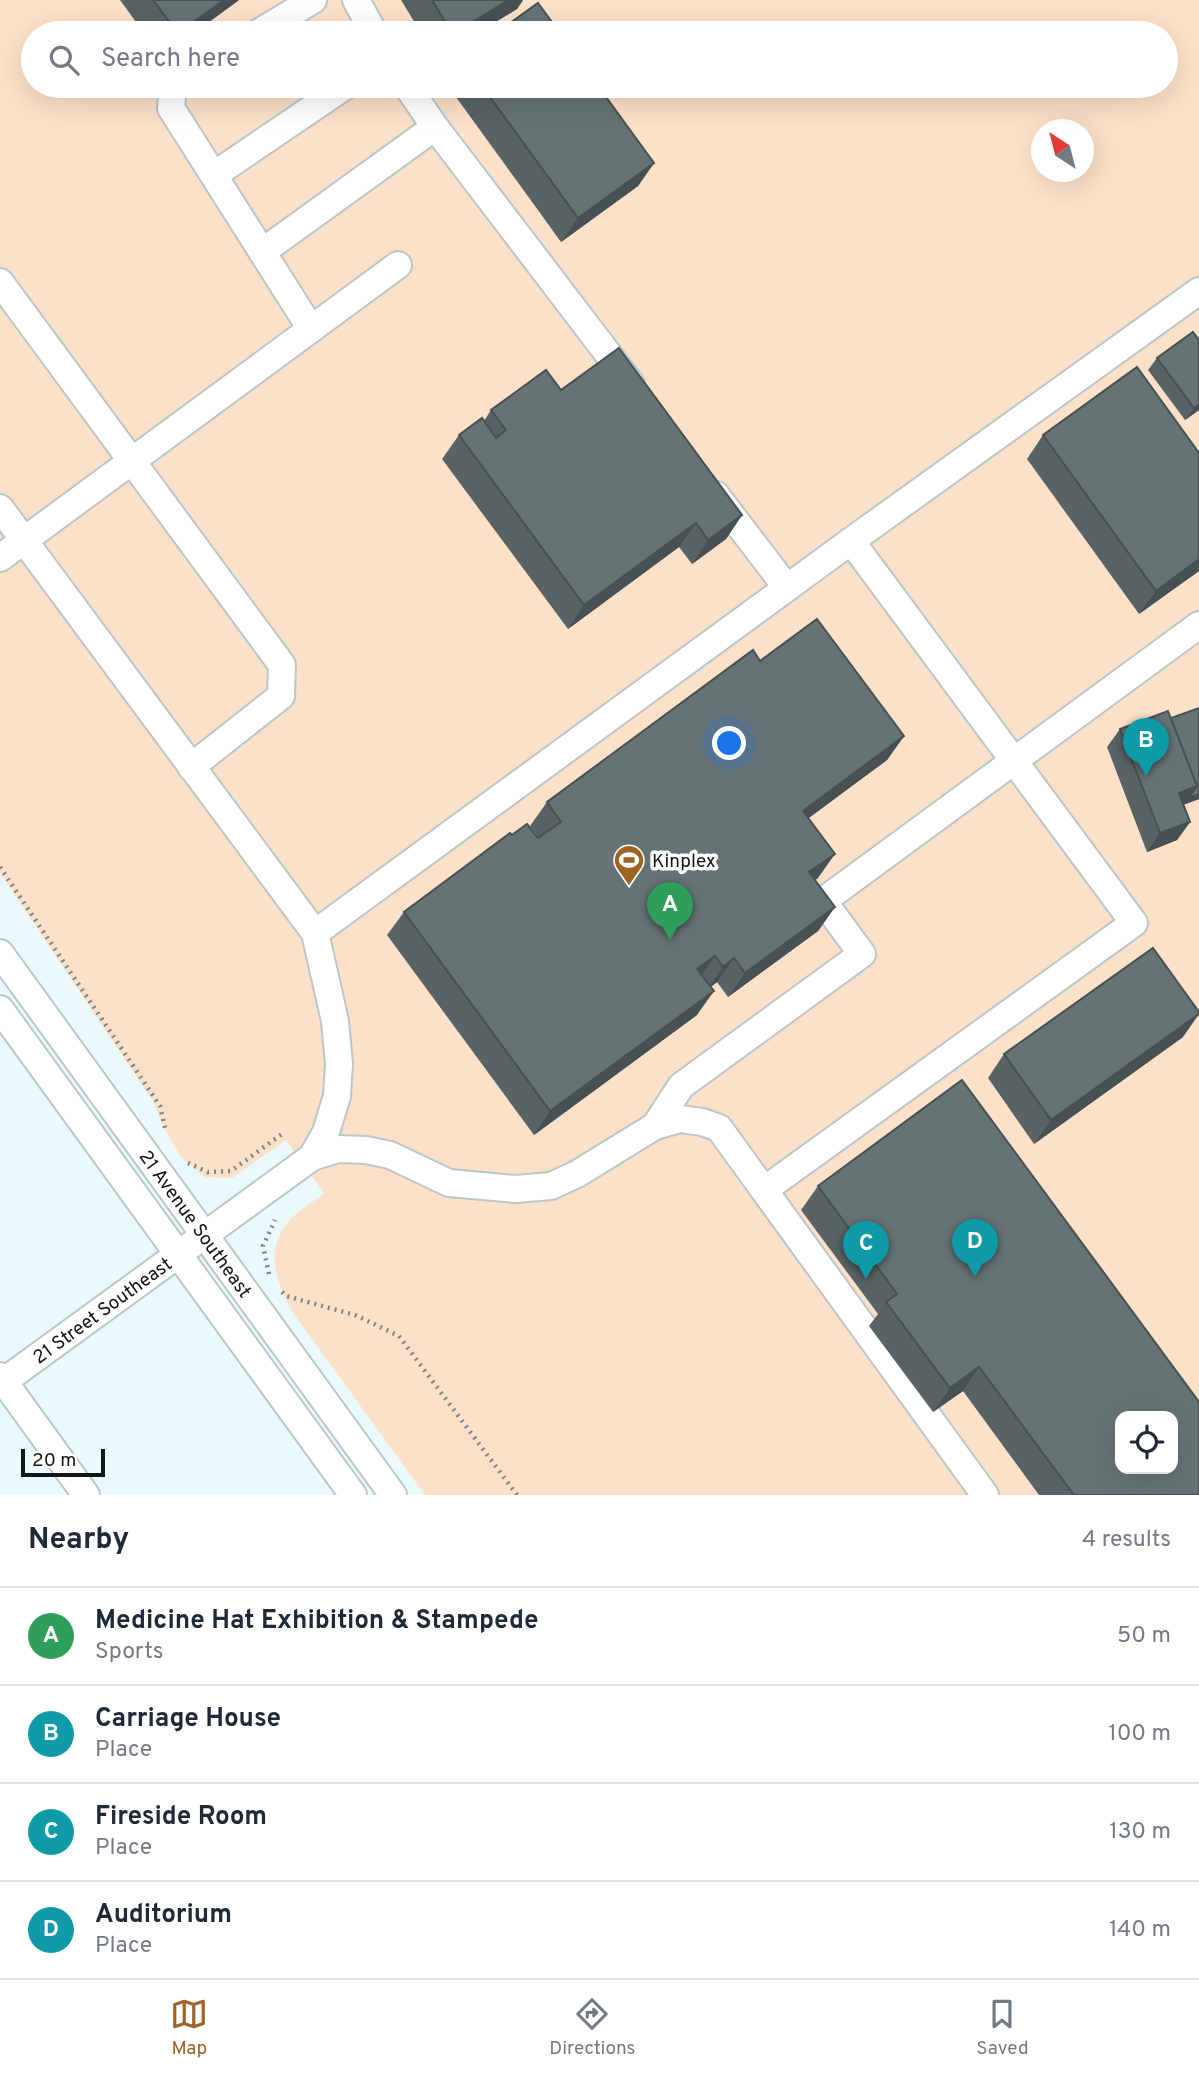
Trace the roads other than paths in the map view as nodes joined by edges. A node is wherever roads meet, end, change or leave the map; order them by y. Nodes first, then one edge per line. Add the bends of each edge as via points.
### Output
1 (313, 0) edge
2 (356, 0) edge
3 (278, 21) edge
4 (367, 21) edge
5 (172, 98) edge
6 (327, 98) edge
7 (415, 98) edge
8 (435, 127) junction
9 (214, 175) junction
10 (262, 252) junction
11 (398, 265) dead end
12 (0, 282) edge
13 (1199, 291) edge
14 (311, 329) junction
15 (644, 402) edge
16 (132, 461) junction
17 (703, 478) edge
18 (0, 508) edge
19 (24, 540) junction
20 (851, 541) junction
21 (0, 558) edge
22 (787, 588) junction
23 (1199, 625) edge
24 (1015, 762) junction
25 (191, 766) junction
26 (315, 933) junction
27 (0, 953) edge
28 (0, 1009) edge
29 (655, 1125) junction
30 (312, 1157) junction
31 (764, 1190) junction
32 (204, 1235) junction
33 (178, 1254) junction
34 (1, 1380) edge
35 (86, 1495) edge
36 (353, 1495) edge
37 (393, 1495) edge
38 (985, 1495) edge

1 - 3 street
2 - 4 street
5 - 9 street via 171,108
6 - 9 street
7 - 8 street
8 - 10 street
8 - 15 street
9 - 10 street
10 - 14 street
11 - 14 street
12 - 16 street
13 - 20 street
14 - 16 street
16 - 19 street
16 - 25 street via 282,666 282,696
17 - 22 street
18 - 19 street
19 - 21 street
19 - 25 street
20 - 22 street
20 - 24 street
22 - 26 street
23 - 24 street
24 - 29 street via 823,901 862,954 681,1086
24 - 31 street via 1134,923
25 - 26 street
26 - 30 street via 335,1021 339,1064 337,1096 327,1132
27 - 32 street, 21 Avenue Southeast
28 - 33 street, 21 Avenue Southeast
29 - 30 street via 551,1186 516,1189 449,1182 390,1154 366,1150 338,1149
29 - 31 street via 680,1119 719,1128
30 - 32 street, 21 Street Southeast
31 - 38 street
32 - 33 street, 21 Street Southeast
32 - 37 street, 21 Avenue Southeast
33 - 34 street, 21 Street Southeast
33 - 36 street, 21 Avenue Southeast
34 - 35 street

